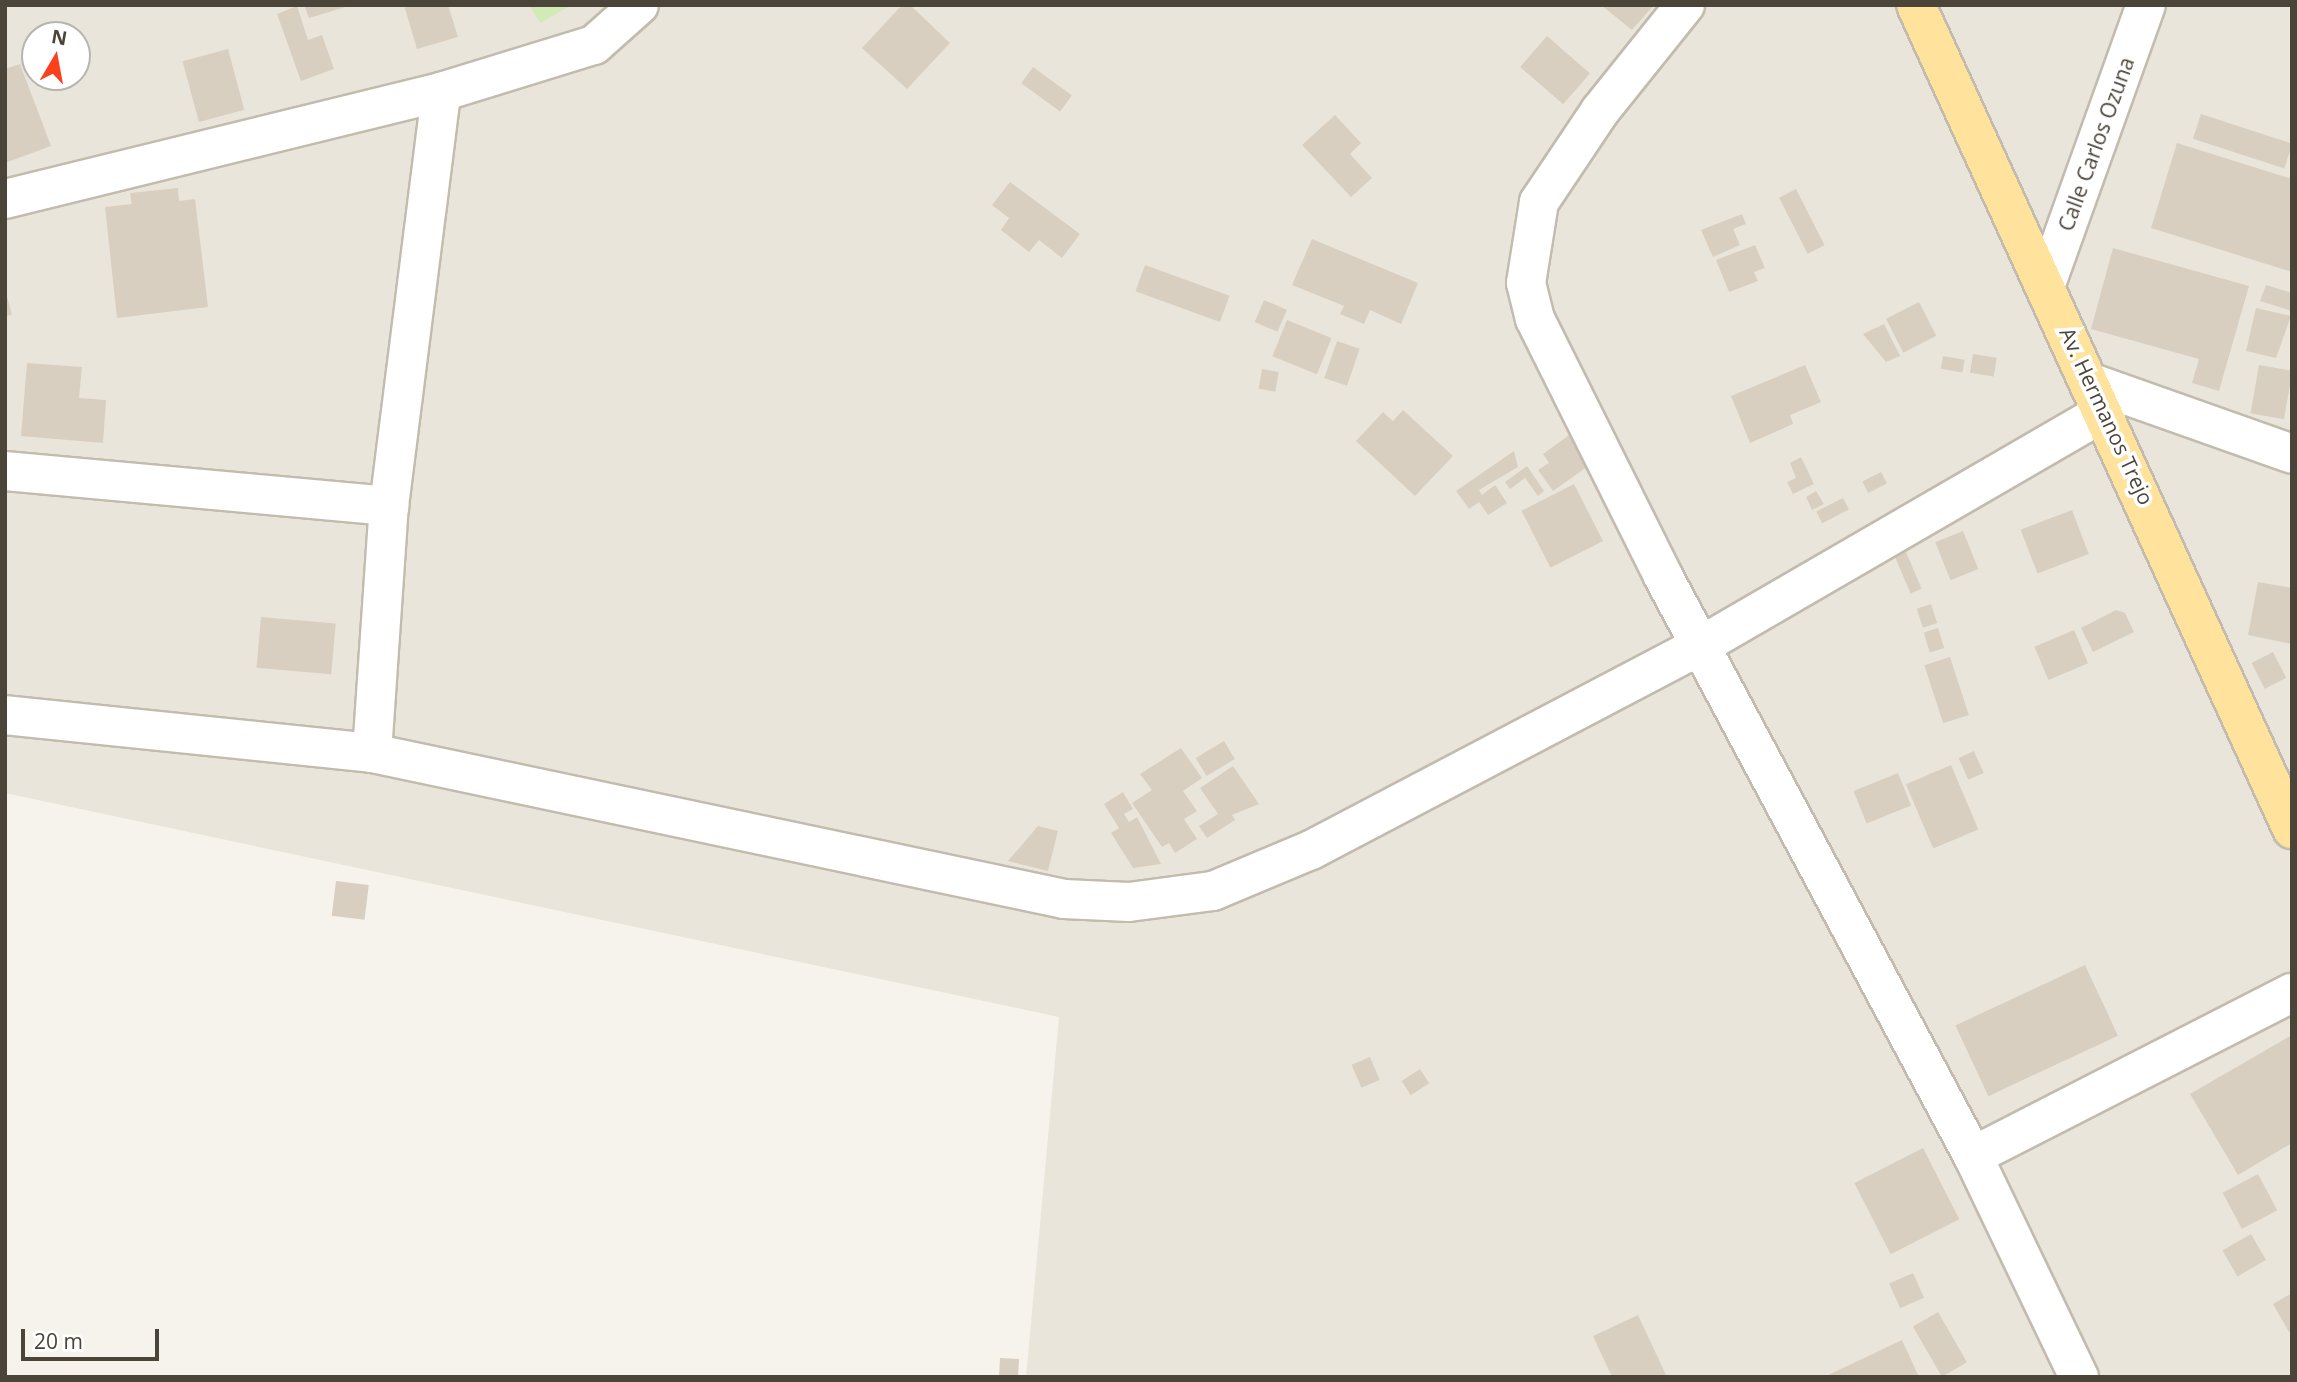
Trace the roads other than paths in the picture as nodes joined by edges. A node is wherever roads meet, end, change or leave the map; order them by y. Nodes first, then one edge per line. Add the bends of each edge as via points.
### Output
1 (639, 5) edge
2 (1685, 5) edge
3 (1916, 5) edge
4 (2146, 5) edge
5 (441, 92) junction
6 (5, 199) edge
7 (2046, 284) junction
8 (2099, 397) junction
9 (2292, 454) edge
10 (5, 471) edge
11 (388, 506) junction
12 (1703, 645) junction
13 (5, 715) edge
14 (372, 753) junction
15 (2292, 829) edge
16 (2292, 993) edge
17 (1973, 1156) junction
18 (2079, 1377) edge

1 - 5 street via 594,46
2 - 12 street via 1600,111 1539,202 1526,283 1535,319
3 - 7 main road, Av. Hermanos Trejo
4 - 7 street, Calle Carlos Ozuna
5 - 6 street
5 - 11 street
7 - 8 main road, Av. Hermanos Trejo
8 - 9 street
8 - 12 street
8 - 15 main road, Av. Hermanos Trejo
10 - 11 street
11 - 14 street
12 - 14 street via 1311,850 1213,891 1129,902 1064,899
12 - 17 street
13 - 14 street
16 - 17 street
17 - 18 street

